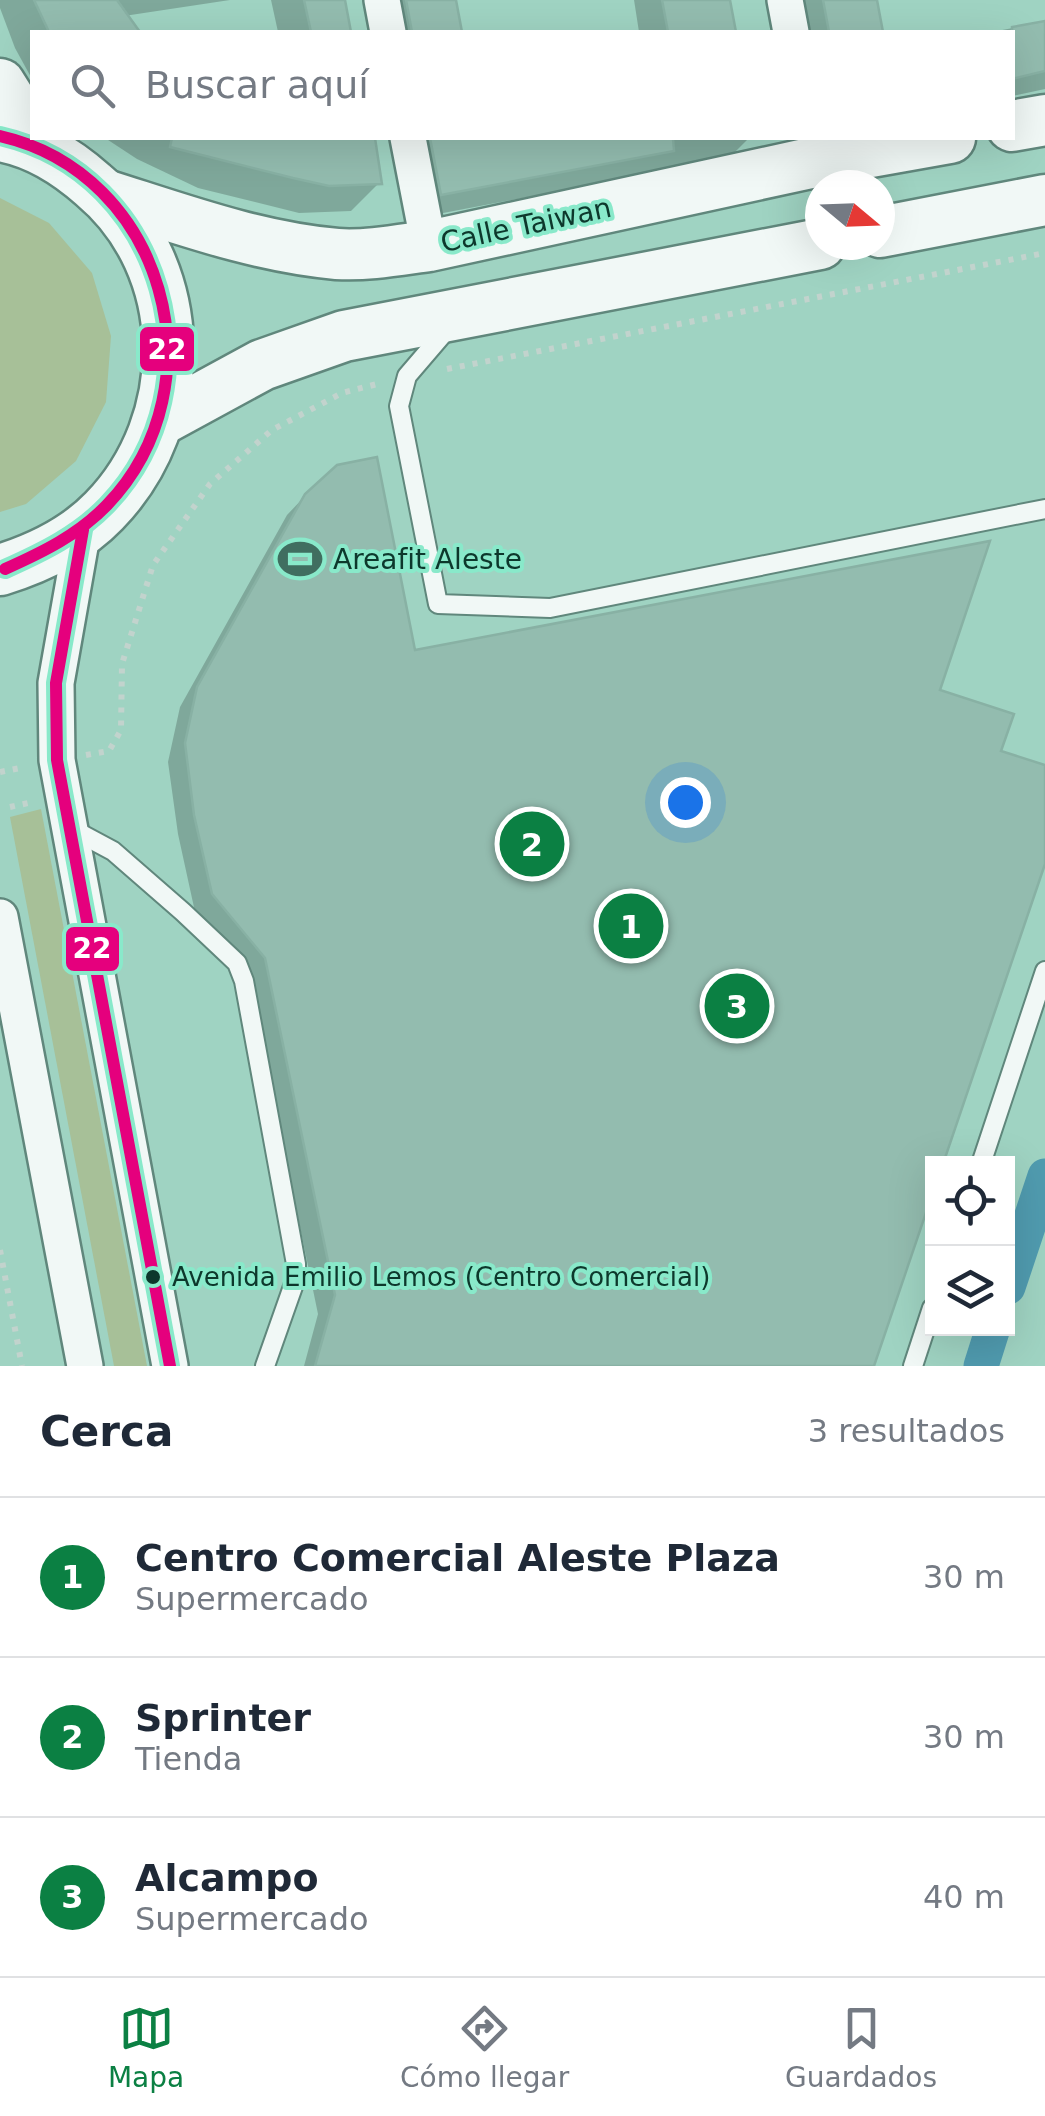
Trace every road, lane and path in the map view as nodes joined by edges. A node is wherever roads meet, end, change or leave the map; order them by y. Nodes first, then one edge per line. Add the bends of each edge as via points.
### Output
1 (382, 0) edge
2 (785, 0) edge
3 (388, 30) edge
4 (791, 30) edge
5 (0, 84) edge
6 (1045, 120) edge
7 (1015, 125) edge
8 (27, 140) edge
9 (408, 140) edge
10 (927, 140) edge
11 (813, 150) edge
12 (105, 195) junction
13 (1045, 200) edge
14 (895, 229) edge
15 (429, 246) junction
16 (805, 247) edge
17 (1045, 253) edge
18 (460, 314) junction
19 (407, 376) junction
20 (159, 421) junction
21 (1045, 509) edge
22 (82, 530) junction
23 (0, 570) edge
24 (84, 755) dead end
25 (39, 801) dead end
26 (10, 807) dead end
27 (69, 828) junction
28 (0, 918) edge
29 (1045, 971) edge
30 (984, 1156) edge
31 (0, 1250) edge
32 (925, 1329) edge
33 (22, 1366) edge
34 (86, 1366) edge
35 (170, 1366) edge
36 (265, 1366) edge
37 (913, 1366) edge

1 - 3 street
2 - 4 street
5 - 8 street
6 - 7 street
8 - 12 street
9 - 15 street
10 - 11 street, Calle Taiwan
11 - 15 street, Calle Taiwan
12 - 15 street, Calle Taiwan via 257,242 340,254
12 - 20 street via 131,226 164,300 168,380
13 - 14 street
16 - 18 street
17 - 19 path
18 - 19 lane
18 - 20 street via 344,336 262,365
19 - 21 lane via 399,406 438,604 550,608
19 - 24 path via 342,392 272,430 210,484 153,565 122,664 120,730 109,751
20 - 22 street via 136,470
22 - 23 street
22 - 27 street via 56,683 57,760
25 - 26 path
27 - 35 street
27 - 36 lane via 112,852 184,912 236,963 244,981 296,1264
28 - 34 street
29 - 30 lane
31 - 33 path
32 - 37 lane

